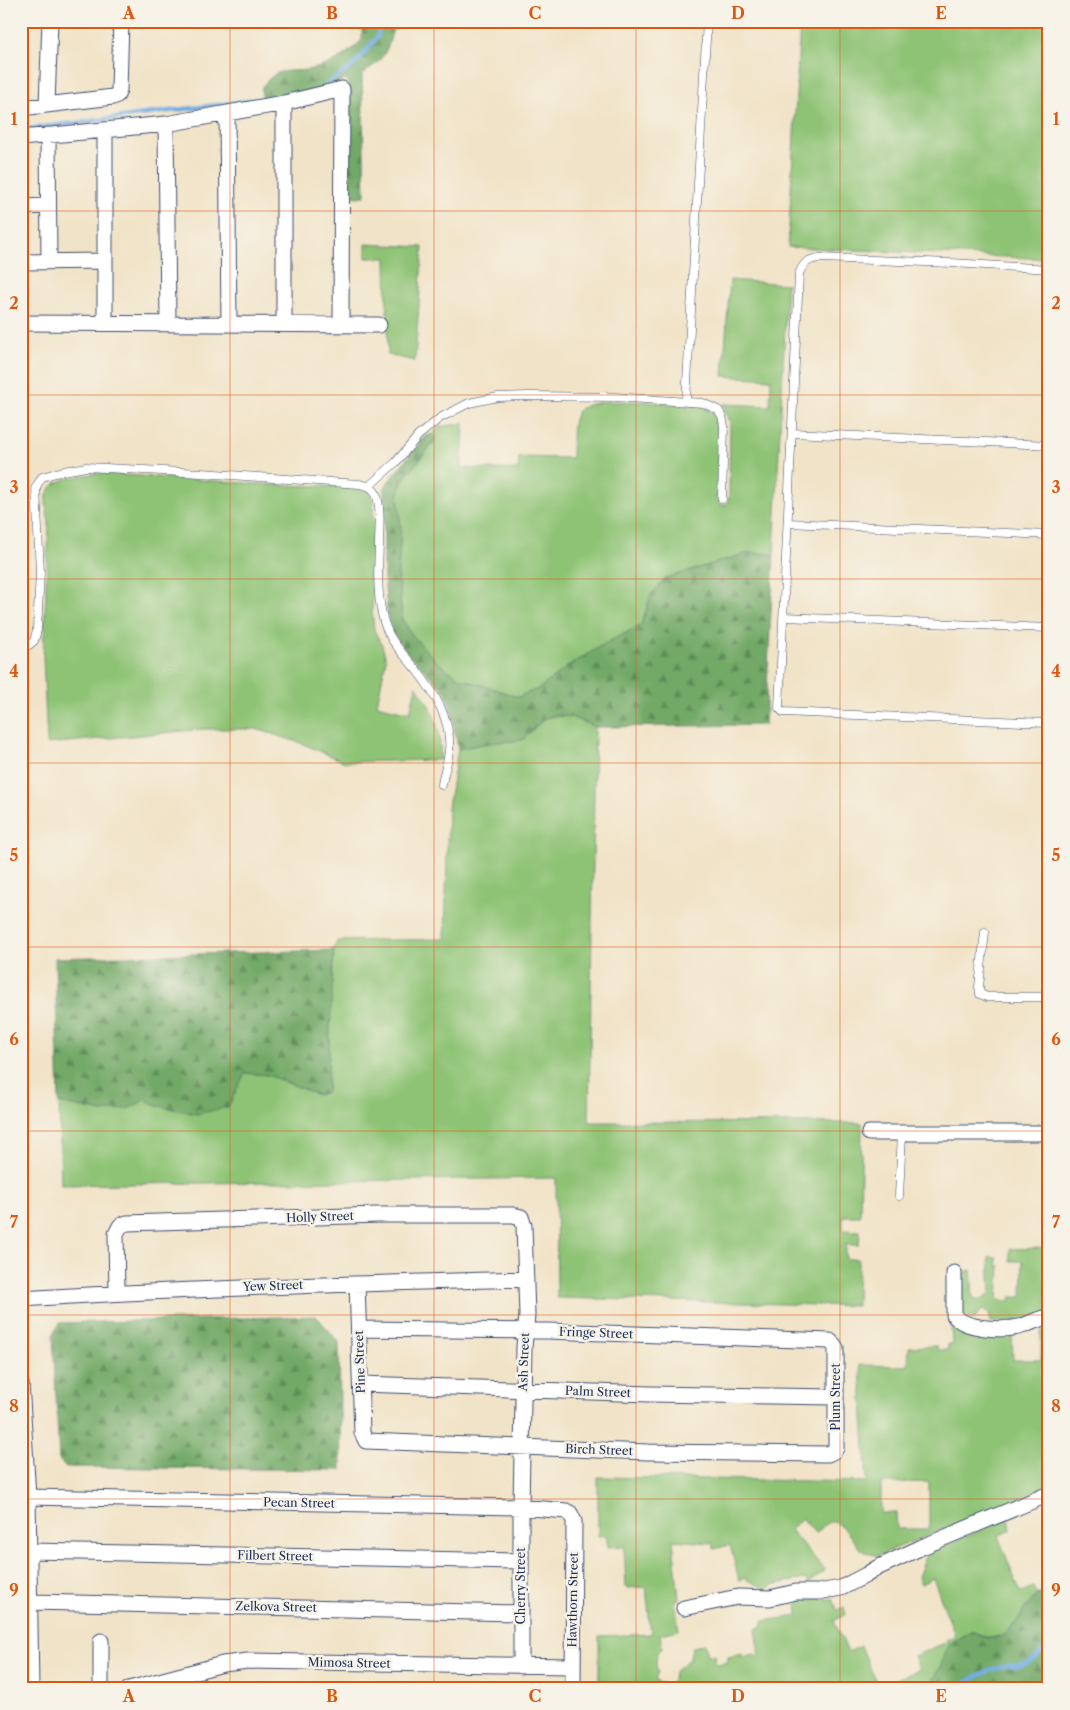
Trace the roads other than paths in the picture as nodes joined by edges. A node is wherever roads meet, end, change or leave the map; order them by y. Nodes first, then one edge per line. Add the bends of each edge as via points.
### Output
1 (50, 21) edge
2 (121, 21) edge
3 (708, 21) edge
4 (284, 103) junction
5 (46, 105) junction
6 (21, 108) edge
7 (227, 113) junction
8 (166, 124) junction
9 (105, 131) junction
10 (48, 135) junction
11 (21, 138) edge
12 (48, 206) junction
13 (21, 207) edge
14 (105, 261) junction
15 (21, 262) edge
16 (49, 262) junction
17 (1049, 269) edge
18 (21, 323) edge
19 (105, 323) junction
20 (168, 323) junction
21 (229, 324) junction
22 (284, 324) junction
23 (342, 324) junction
24 (379, 325) dead end
25 (686, 401) junction
26 (792, 433) junction
27 (1049, 445) edge
28 (368, 486) junction
29 (722, 499) dead end
30 (788, 523) junction
31 (1049, 535) edge
32 (784, 617) junction
33 (1049, 628) edge
34 (21, 648) edge
35 (1049, 724) edge
36 (442, 785) dead end
37 (985, 932) dead end
38 (1049, 997) edge
39 (902, 1133) junction
40 (1049, 1133) edge
41 (869, 1134) dead end
42 (899, 1196) dead end
43 (521, 1217) joint
44 (954, 1273) dead end
45 (526, 1279) junction
46 (357, 1284) junction
47 (116, 1293) junction
48 (21, 1299) edge
49 (1049, 1317) edge
50 (359, 1329) junction
51 (525, 1331) junction
52 (832, 1343) joint
53 (361, 1384) junction
54 (21, 1385) edge
55 (523, 1389) junction
56 (835, 1397) junction
57 (364, 1439) joint
58 (522, 1448) junction
59 (834, 1451) joint
60 (1049, 1494) edge
61 (28, 1497) junction
62 (521, 1507) junction
63 (570, 1513) joint
64 (29, 1551) junction
65 (521, 1562) junction
66 (31, 1602) junction
67 (684, 1608) dead end
68 (521, 1613) junction
69 (102, 1641) dead end
70 (521, 1666) junction
71 (572, 1666) junction
72 (31, 1689) edge
73 (101, 1689) edge
74 (130, 1689) edge
75 (573, 1689) edge

1 - 5 street
2 - 5 street via 117,94
3 - 25 lane
4 - 7 street
4 - 22 street
4 - 23 street via 342,89
5 - 6 street
7 - 8 street
7 - 21 street
8 - 9 street
8 - 20 street
9 - 10 street
9 - 14 street
10 - 11 street
10 - 12 street
12 - 13 street
12 - 16 street
14 - 16 street
14 - 19 street
15 - 16 street
17 - 26 lane via 810,259 798,274
18 - 19 street
19 - 20 street
20 - 21 street
21 - 22 street
22 - 23 street
23 - 24 street
25 - 28 lane via 528,396 469,403 440,418 419,435 396,462
25 - 29 lane via 703,402 722,416
26 - 27 lane
26 - 30 lane
28 - 34 lane via 201,472 86,467 42,477 36,487 40,572 37,630 34,641
28 - 36 lane via 378,500 379,596 386,628 398,650 415,668 442,709 446,721 449,750
30 - 31 lane
30 - 32 lane
32 - 33 lane
32 - 35 lane via 779,708 783,712
37 - 38 lane via 980,994 987,998
39 - 40 street
39 - 41 street
39 - 42 lane
43 - 45 street, Ash Street
43 - 47 street, Holly Street via 378,1215 127,1223 120,1226 116,1234
44 - 49 street via 954,1315 962,1322 979,1327 1011,1328
45 - 46 street, Yew Street
45 - 51 street, Ash Street
46 - 47 street, Yew Street
46 - 50 street, Pine Street
47 - 48 street, Yew Street
50 - 51 street, Fringe Street
50 - 53 street, Pine Street
51 - 52 street, Fringe Street
51 - 55 street, Ash Street
52 - 56 street, Plum Street via 836,1348
53 - 55 street, Palm Street
53 - 57 street, Pine Street
54 - 61 street
55 - 56 street, Palm Street
55 - 58 street, Ash Street
56 - 59 street, Plum Street
57 - 58 street, Birch Street via 369,1442
58 - 59 street, Birch Street via 828,1454
58 - 62 street, Ash Street
60 - 67 street via 922,1547 841,1588 770,1598 738,1597
61 - 62 street, Pecan Street
61 - 64 street
62 - 63 street, Pecan Street
62 - 65 street, Cherry Street
63 - 71 street, Hawthorn Street via 574,1521
64 - 65 street, Filbert Street
64 - 66 street
65 - 68 street, Cherry Street
66 - 68 street, Zelkova Street
66 - 72 street
68 - 70 street, Cherry Street
69 - 73 street
70 - 71 street, Mimosa Street
70 - 74 street, Mimosa Street via 242,1661
71 - 75 street, Hawthorn Street

